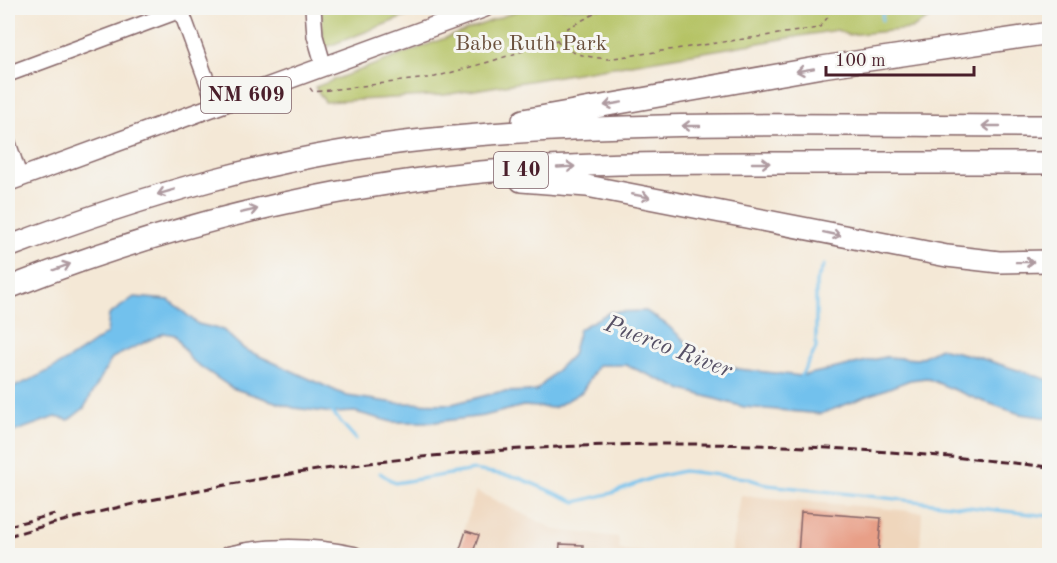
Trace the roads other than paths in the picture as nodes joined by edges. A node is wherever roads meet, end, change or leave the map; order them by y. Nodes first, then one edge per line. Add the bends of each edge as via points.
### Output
1 (182, 8) edge
2 (312, 8) edge
3 (484, 8) edge
4 (1050, 33) edge
5 (324, 68) junction
6 (8, 74) edge
7 (216, 106) junction
8 (1050, 126) edge
9 (8, 142) edge
10 (326, 155) junction
11 (1050, 163) edge
12 (14, 180) edge
13 (353, 190) junction
14 (8, 247) edge
15 (1050, 261) edge
16 (8, 288) edge
17 (228, 555) edge
18 (354, 555) edge

1 - 6 street
1 - 7 street
2 - 5 street
3 - 5 main road, NM 609
4 -> 10 highway via 822,67
5 - 7 main road, NM 609
7 - 12 main road, NM 609
8 -> 10 highway, I 40 via 627,126 421,140
9 - 12 street
10 -> 14 highway, I 40 via 148,197
13 -> 11 highway, I 40 via 483,172 625,164
13 -> 15 highway via 529,181 587,186 947,256 999,262
16 -> 13 highway, I 40 via 166,232 285,202
17 - 18 main road via 292,549

